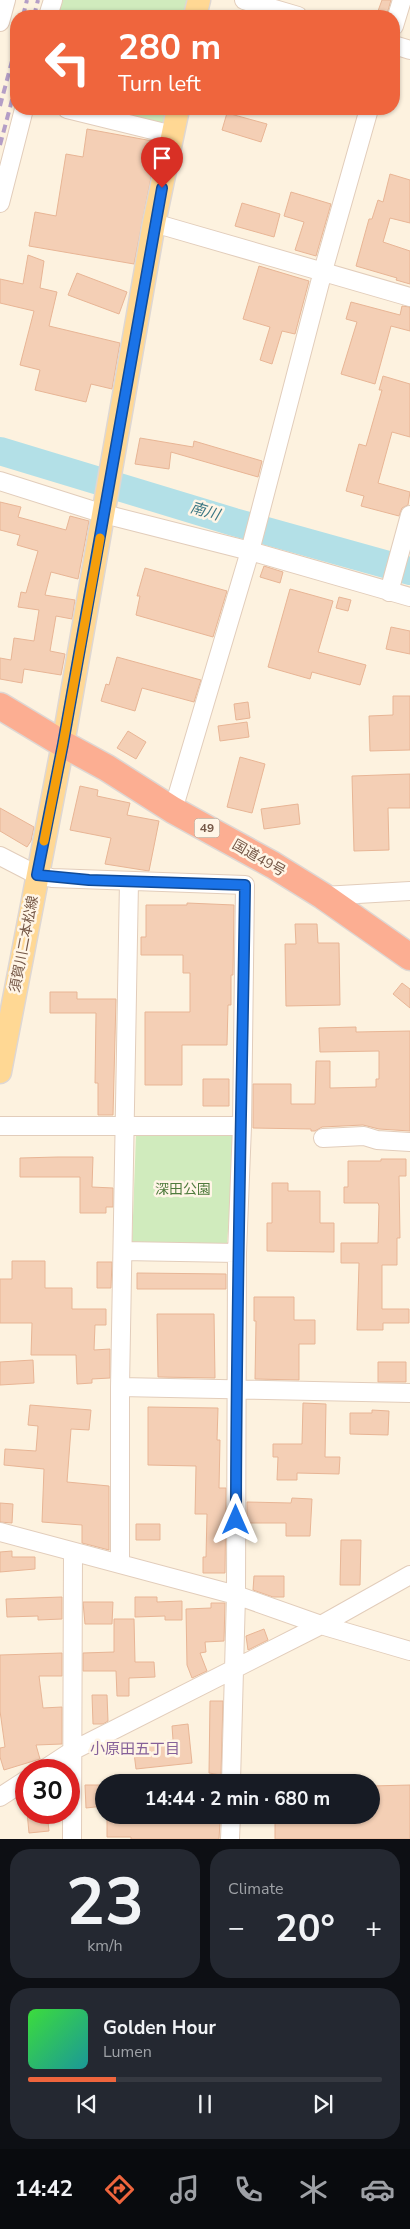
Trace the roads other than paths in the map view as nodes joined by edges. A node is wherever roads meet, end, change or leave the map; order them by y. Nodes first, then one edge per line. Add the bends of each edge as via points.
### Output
1 (6, 0) edge
2 (244, 0) edge
3 (278, 10) edge
4 (0, 22) edge
5 (22, 115) edge
6 (91, 115) edge
7 (177, 115) edge
8 (368, 115) edge
9 (173, 135) junction
10 (0, 203) edge
11 (154, 223) junction
12 (323, 271) junction
13 (410, 297) edge
14 (0, 481) edge
15 (105, 509) junction
16 (410, 515) edge
17 (250, 547) junction
18 (390, 588) junction
19 (410, 597) edge
20 (0, 706) edge
21 (63, 744) junction
22 (173, 810) junction
23 (0, 856) edge
24 (37, 875) junction
25 (129, 881) junction
26 (410, 891) edge
27 (323, 896) junction
28 (410, 957) edge
29 (0, 1072) edge
30 (125, 1125) junction
31 (0, 1126) edge
32 (242, 1126) junction
33 (323, 1138) dead end
34 (410, 1142) edge
35 (123, 1251) junction
36 (237, 1253) junction
37 (120, 1386) junction
38 (236, 1389) junction
39 (410, 1393) edge
40 (0, 1532) edge
41 (73, 1552) junction
42 (120, 1564) junction
43 (410, 1575) edge
44 (236, 1596) junction
45 (321, 1625) junction
46 (410, 1651) edge
47 (234, 1670) junction
48 (72, 1751) junction
49 (59, 1759) edge
50 (231, 1774) edge
51 (15, 1787) edge
52 (0, 1797) edge
53 (231, 1824) edge
54 (72, 1839) edge
55 (230, 1839) edge

1 - 4 street
2 - 3 street
5 - 10 street
6 - 9 street
7 - 9 main road, 須賀川二本松線
8 - 12 street
9 - 11 main road, 須賀川二本松線
11 - 12 street
11 - 15 main road, 須賀川二本松線
12 - 13 street
12 - 17 street
14 - 15 street
15 - 17 street
15 - 21 main road, 須賀川二本松線
16 - 18 street
17 - 18 street
17 - 22 street
18 - 19 street
20 - 21 highway, 国道49号 / 49
21 - 22 highway, 国道49号 / 49
21 - 24 main road, 須賀川二本松線
22 - 27 highway, 国道49号 / 49 via 247,849
23 - 24 street
24 - 25 street
24 - 29 main road, 須賀川二本松線
25 - 30 street
25 - 32 street via 245,885
26 - 27 street
27 - 28 highway, 国道49号 / 49
30 - 31 street
30 - 32 street
30 - 35 street
32 - 36 street
33 - 34 street via 364,1136
35 - 36 street
35 - 37 street
36 - 38 street
37 - 38 street
37 - 42 street
38 - 39 street
38 - 44 street
40 - 41 street
41 - 42 street
41 - 48 street
42 - 44 street
43 - 45 street
44 - 45 street
44 - 47 street
45 - 46 street
45 - 47 street
47 - 48 street
47 - 50 street
48 - 49 street
48 - 54 street
51 - 52 street
53 - 55 street

